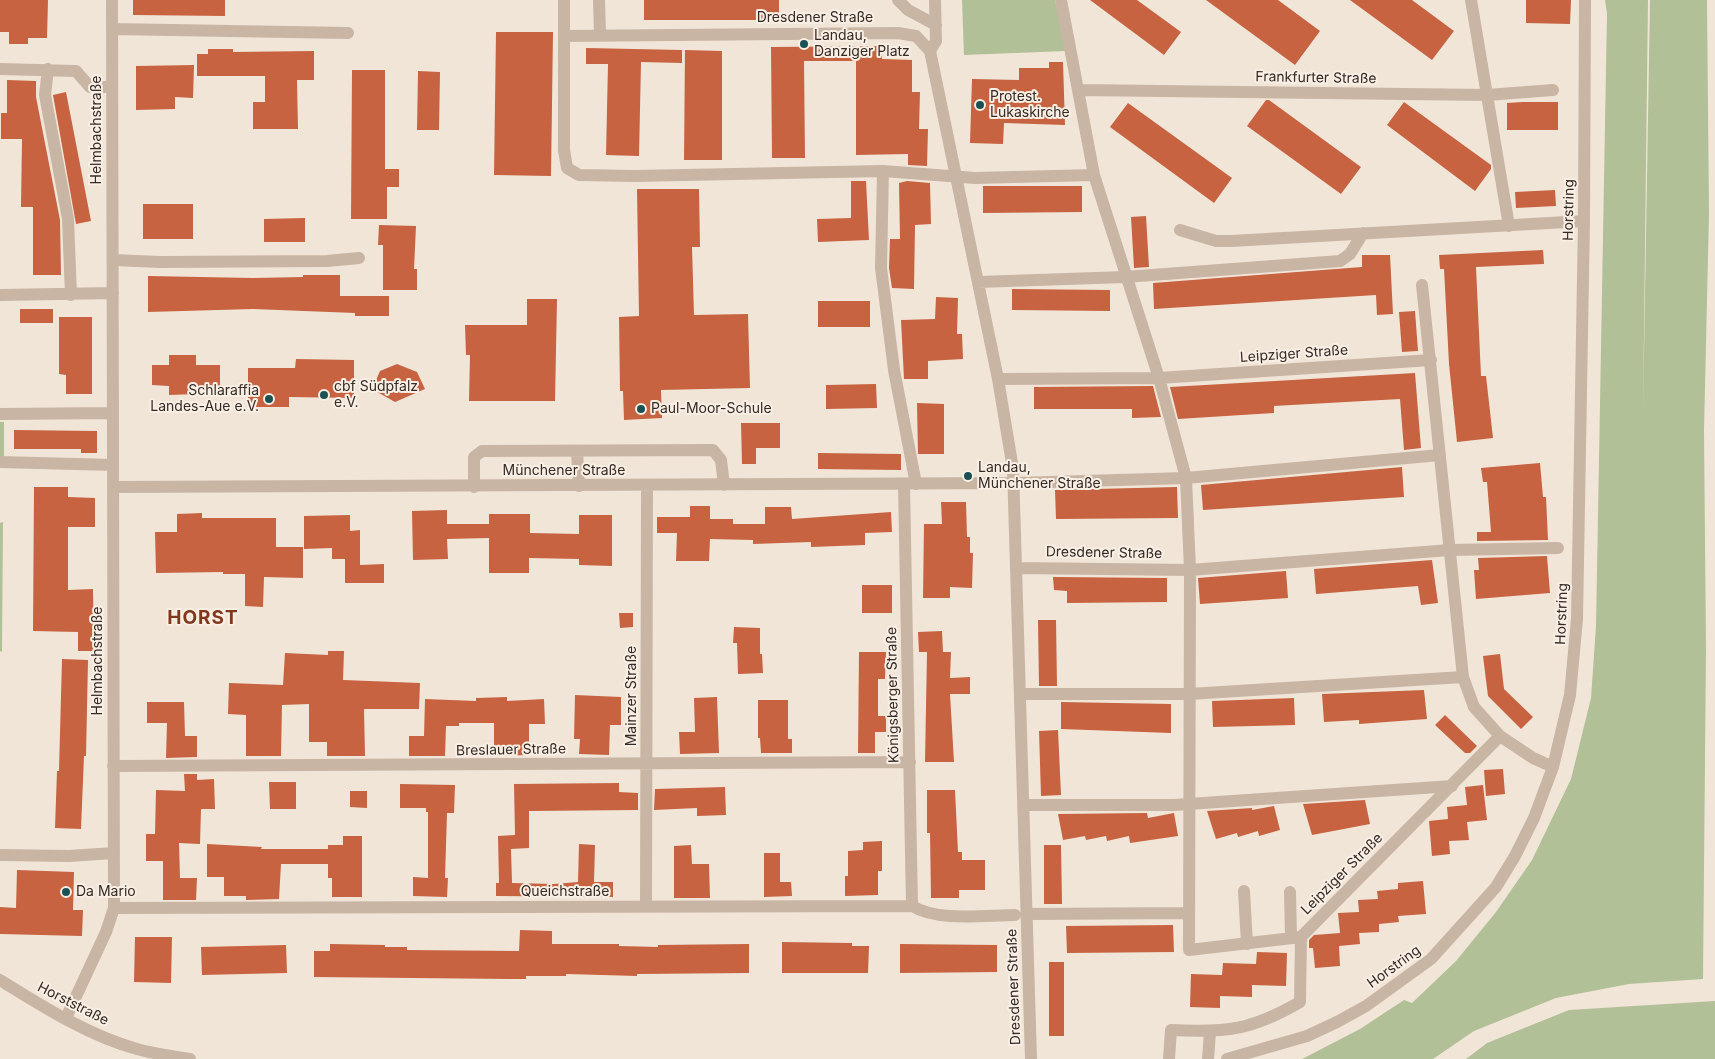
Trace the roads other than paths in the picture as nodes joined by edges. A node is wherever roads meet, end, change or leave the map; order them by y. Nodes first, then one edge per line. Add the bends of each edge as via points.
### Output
1 (112, 0) edge
2 (564, 0) edge
3 (599, 0) edge
4 (898, 0) edge
5 (935, 0) edge
6 (1061, 0) edge
7 (1471, 0) edge
8 (1585, 0) edge
9 (936, 25) junction
10 (112, 29) junction
11 (348, 33) dead end
12 (600, 34) junction
13 (564, 36) junction
14 (930, 51) junction
15 (0, 69) edge
16 (48, 70) junction
17 (112, 87) junction
18 (1078, 90) junction
19 (1553, 90) dead end
20 (1487, 95) junction
21 (883, 171) junction
22 (1094, 175) junction
23 (957, 177) junction
24 (1584, 221) junction
25 (1510, 226) junction
26 (1180, 230) dead end
27 (1363, 233) junction
28 (359, 258) dead end
29 (113, 260) junction
30 (1125, 277) junction
31 (978, 282) junction
32 (1422, 285) dead end
33 (113, 294) junction
34 (0, 295) edge
35 (71, 295) junction
36 (1431, 360) junction
37 (1159, 378) junction
38 (998, 379) junction
39 (113, 413) junction
40 (0, 414) edge
41 (577, 451) junction
42 (1440, 455) junction
43 (0, 462) edge
44 (113, 465) junction
45 (1186, 478) junction
46 (1014, 483) junction
47 (910, 484) junction
48 (647, 485) junction
49 (724, 485) junction
50 (579, 486) junction
51 (113, 487) junction
52 (474, 487) junction
53 (1558, 548) dead end
54 (1450, 550) junction
55 (1017, 568) junction
56 (1190, 570) junction
57 (1463, 677) junction
58 (1020, 694) junction
59 (1189, 694) junction
60 (1500, 736) junction
61 (910, 762) junction
62 (647, 763) junction
63 (113, 766) junction
64 (1553, 767) junction
65 (1452, 786) junction
66 (1190, 804) junction
67 (1024, 805) junction
68 (114, 853) junction
69 (0, 855) edge
70 (1244, 891) dead end
71 (1290, 892) dead end
72 (646, 906) junction
73 (912, 906) junction
74 (114, 908) junction
75 (1189, 913) junction
76 (1021, 914) junction
77 (1296, 937) junction
78 (1247, 944) junction
79 (0, 980) edge
80 (66, 1018) junction
81 (1210, 1032) junction
82 (134, 1054) edge
83 (190, 1059) edge
84 (1031, 1059) edge
85 (1169, 1059) edge
86 (1208, 1059) edge
87 (1227, 1059) edge

1 - 10 street, Helmbachstraße
2 - 13 street
3 - 12 street
4 - 9 street via 908,10
5 - 9 street
6 - 18 street
7 - 20 street
8 - 24 street, Horstring
9 - 14 street via 936,41
10 - 11 street
10 - 17 street, Helmbachstraße
12 - 13 street, Dresdener Straße
12 - 14 street, Dresdener Straße via 898,33 916,36
13 - 21 street via 564,150 567,168 579,175
14 - 23 street, Dresdener Straße
15 - 16 street
16 - 17 street via 76,71 90,87
16 - 35 street via 45,95 68,219
17 - 29 street, Helmbachstraße
18 - 20 street, Frankfurter Straße
18 - 22 street
19 - 20 street, Frankfurter Straße
20 - 25 street
21 - 23 street
21 - 47 street via 881,268
22 - 23 street
22 - 30 street
23 - 31 street, Dresdener Straße
24 - 25 street
24 - 64 street, Horstring via 1577,619 1570,695
25 - 27 street
26 - 27 street via 1216,241
27 - 30 street via 1350,254 1340,261
28 - 29 street via 317,261
29 - 33 street, Helmbachstraße
30 - 31 street
30 - 37 street
31 - 38 street, Dresdener Straße
32 - 36 street
33 - 35 street
33 - 39 street, Helmbachstraße
34 - 35 street
36 - 37 street, Leipziger Straße
36 - 42 street
37 - 38 street
37 - 45 street
38 - 46 street, Dresdener Straße
39 - 40 street
39 - 44 street, Helmbachstraße
41 - 49 street via 713,450 721,460
41 - 50 street
41 - 52 street via 482,451 474,457
42 - 45 street
42 - 54 street
43 - 44 street
44 - 51 street, Helmbachstraße
45 - 46 street
45 - 56 street
46 - 47 street, Münchener Straße
46 - 55 street, Dresdener Straße
47 - 49 street, Münchener Straße
47 - 61 street, Königsberger Straße
48 - 49 street, Münchener Straße
48 - 50 street, Münchener Straße
48 - 62 street, Mainzer Straße
50 - 52 street, Münchener Straße
51 - 52 street, Münchener Straße
51 - 63 street, Helmbachstraße
53 - 54 street
54 - 56 street
54 - 57 street
55 - 56 street, Dresdener Straße
55 - 58 street, Dresdener Straße
56 - 59 street
57 - 59 street
57 - 60 street via 1474,707
58 - 59 street
58 - 67 street, Dresdener Straße
59 - 66 street
60 - 64 street
60 - 65 street, Leipziger Straße
61 - 62 street, Breslauer Straße
61 - 73 street, Königsberger Straße
62 - 63 street, Breslauer Straße
62 - 72 street, Mainzer Straße
63 - 68 street, Helmbachstraße
64 - 87 street, Horstring via 1534,818 1496,887 1431,960 1366,1006 1337,1022 1297,1039
65 - 66 street
65 - 77 street, Leipziger Straße
66 - 67 street
66 - 75 street
67 - 76 street, Dresdener Straße
68 - 69 street
68 - 74 street, Helmbachstraße
70 - 78 street
71 - 77 street
72 - 73 street, Queichstraße
72 - 74 street, Queichstraße
73 - 76 street, Queichstraße via 940,915
74 - 80 street, Helmbachstraße
75 - 76 street, Dresdener Straße
75 - 78 street via 1189,950
76 - 84 street, Dresdener Straße
77 - 78 street
77 - 81 street via 1300,1002 1270,1019
79 - 80 street, Horststraße
80 - 82 street, Horststraße
81 - 85 street via 1171,1030
81 - 86 street
82 - 83 street

